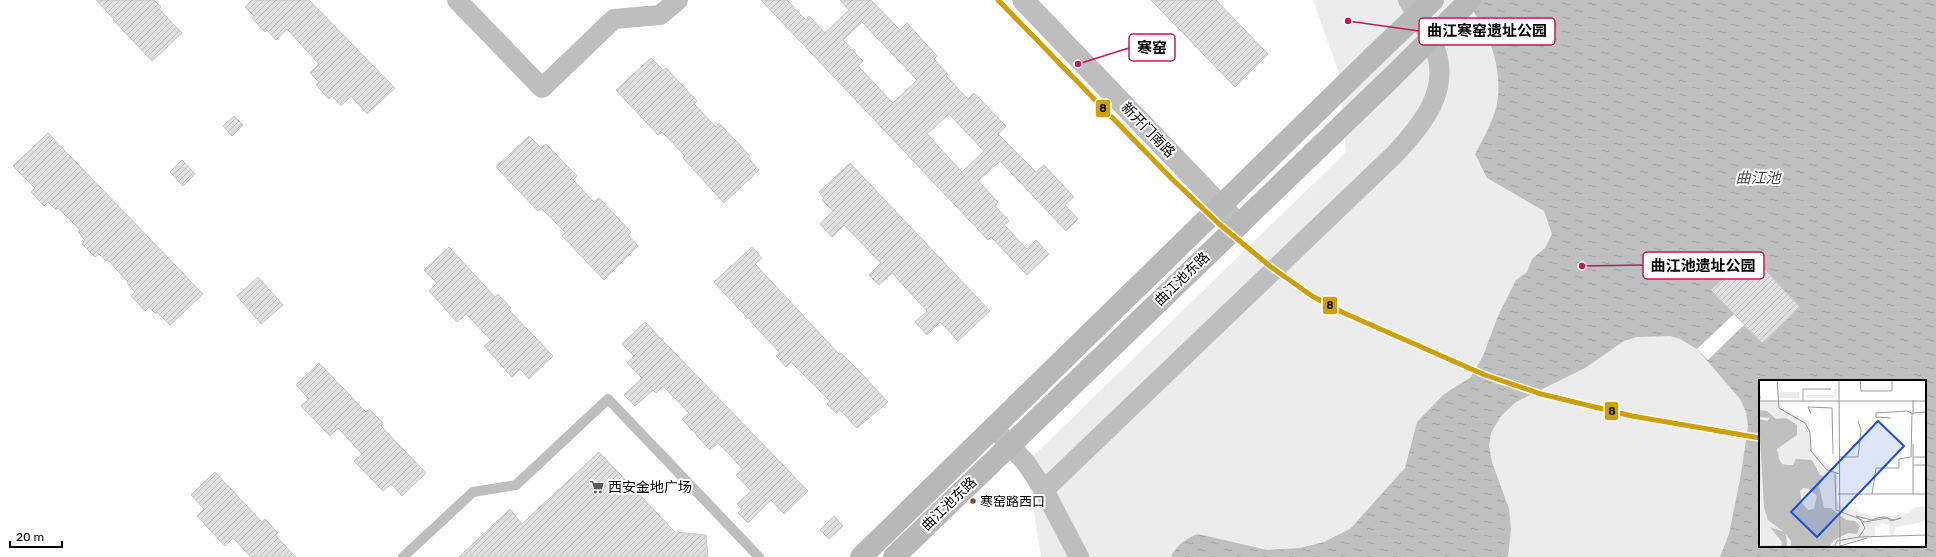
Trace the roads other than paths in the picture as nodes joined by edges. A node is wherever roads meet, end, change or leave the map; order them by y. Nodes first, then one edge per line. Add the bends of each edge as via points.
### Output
1 (457, 0) edge
2 (678, 0) edge
3 (1024, 0) edge
4 (1408, 0) edge
5 (1433, 0) edge
6 (1470, 0) edge
7 (1220, 205) junction
8 (1239, 225) junction
9 (994, 428) junction
10 (1010, 445) junction
11 (1044, 490) junction
12 (403, 557) edge
13 (758, 557) edge
14 (861, 557) edge
15 (894, 557) edge
16 (1079, 557) edge

1 - 2 street via 542,88 614,20 660,15
3 - 7 street, 新开门南路
4 - 11 street via 1434,46 1438,61 1439,88 1426,118 1395,154
5 - 7 main road, 曲江池东路, bridge
6 - 8 main road, 曲江池东路, bridge
7 - 8 street, 新开门南路
7 - 9 main road, 曲江池东路
8 - 10 main road, 曲江池东路
9 - 10 street
9 - 14 main road, 曲江池东路
10 - 11 street
10 - 15 main road, 曲江池东路
11 - 16 street
12 - 13 lane via 473,492 516,485 608,399

